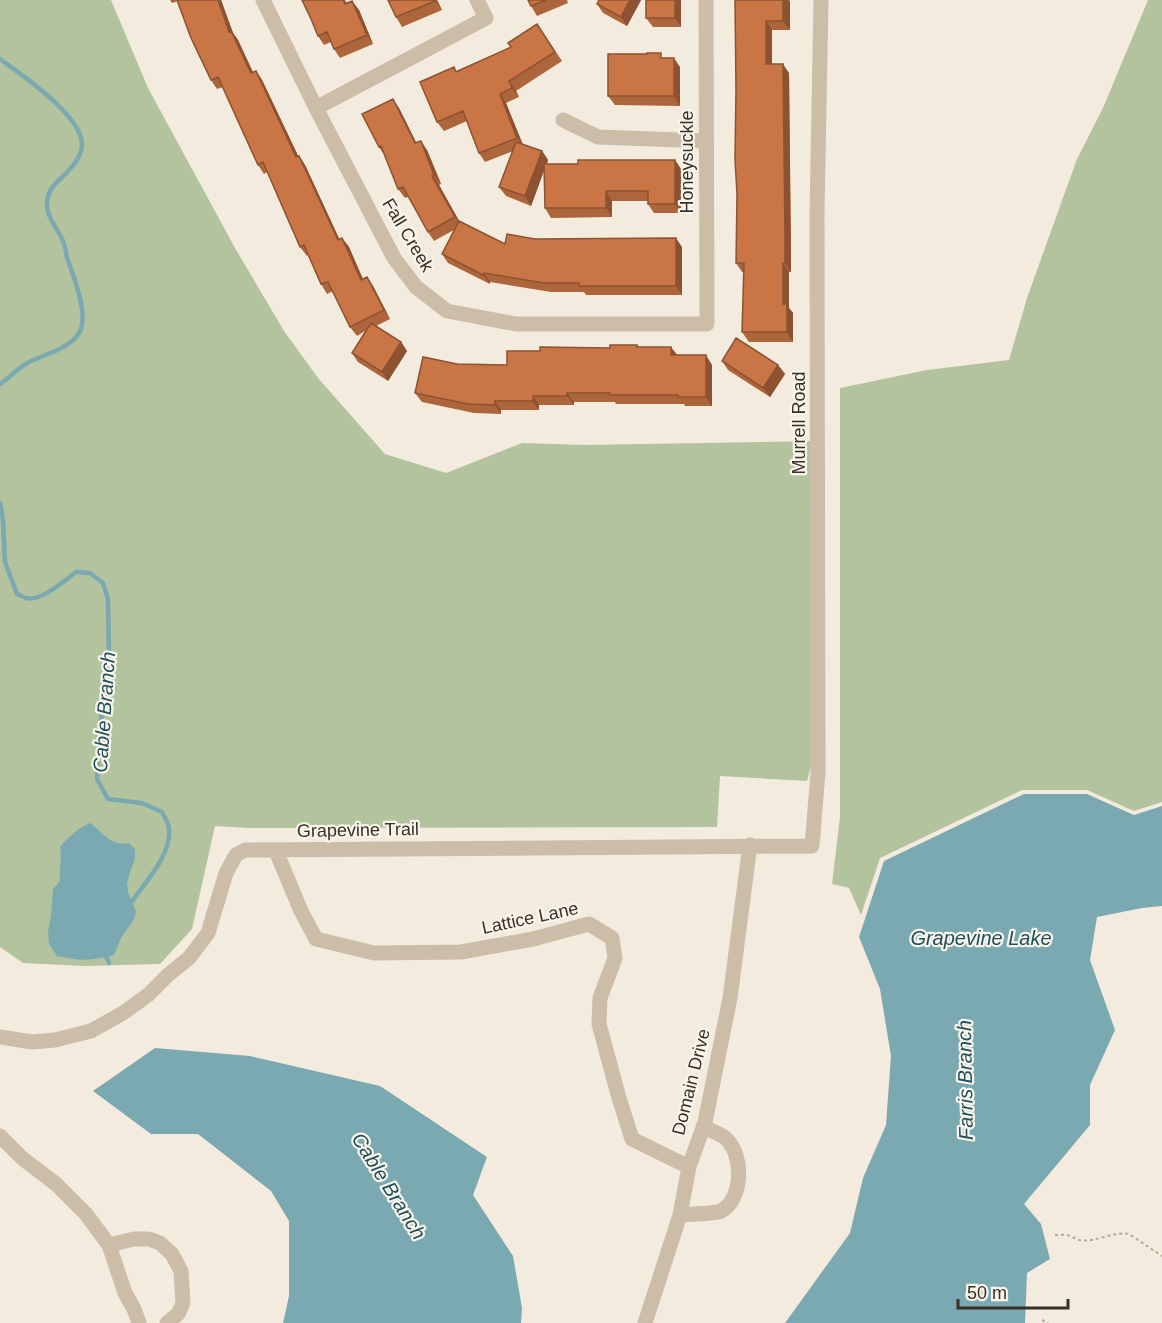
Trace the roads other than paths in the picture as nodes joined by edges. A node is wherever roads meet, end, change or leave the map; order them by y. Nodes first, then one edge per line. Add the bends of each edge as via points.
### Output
1 (262, 0) edge
2 (477, 0) edge
3 (706, 0) edge
4 (820, 0) edge
5 (316, 108) junction
6 (563, 120) dead end
7 (706, 141) junction
8 (707, 324) joint
9 (750, 845) junction
10 (812, 846) joint
11 (276, 851) junction
12 (0, 1037) edge
13 (703, 1127) junction
14 (0, 1136) edge
15 (689, 1167) junction
16 (680, 1215) junction
17 (109, 1245) junction
18 (139, 1323) edge
19 (167, 1323) edge
20 (645, 1323) edge

1 - 5 street, Fall Creek
2 - 5 street via 486,18
3 - 7 street, Honeysuckle
4 - 10 street, Murrell Road via 818,773
5 - 8 street, Fall Creek via 394,258 416,287 447,311 516,324
6 - 7 street via 598,137
7 - 8 street, Honeysuckle
9 - 10 street, Grapevine Trail
9 - 11 street, Grapevine Trail
9 - 13 street, Domain Drive via 730,998
11 - 12 street, Grapevine Trail via 245,850 236,855 226,873 208,933 189,958 123,1013 91,1031 55,1040 32,1042
11 - 15 street, Lattice Lane via 316,939 341,946 374,953 461,951 533,939 589,924 612,938 615,958 600,998 599,1024 632,1139
13 - 15 street, Domain Drive
13 - 16 street via 725,1138 737,1154 737,1187 730,1204 720,1212
14 - 17 street via 56,1184
15 - 16 street, Domain Drive
16 - 20 street, Domain Drive
17 - 18 street
17 - 19 street via 149,1239 172,1254 181,1271 183,1303

